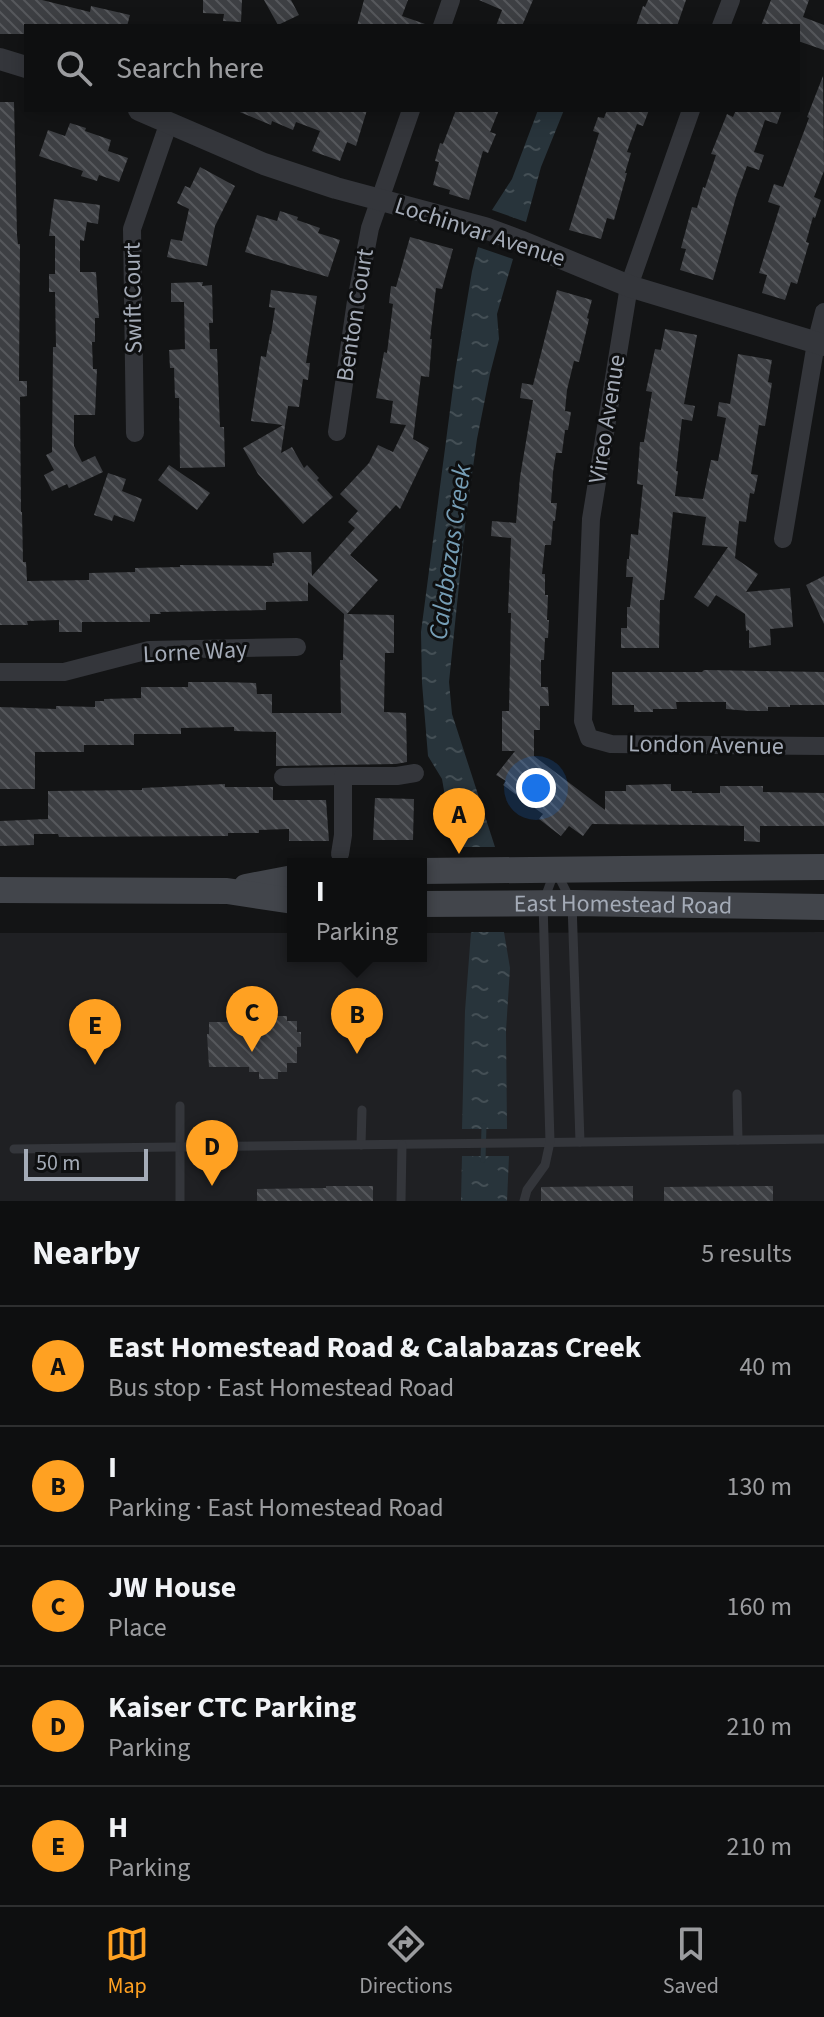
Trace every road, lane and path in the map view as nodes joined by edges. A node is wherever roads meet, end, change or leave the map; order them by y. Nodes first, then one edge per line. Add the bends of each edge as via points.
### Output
1 (451, 0) edge
2 (731, 0) edge
3 (443, 24) edge
4 (722, 24) edge
5 (144, 112) edge
6 (410, 112) edge
7 (690, 112) edge
8 (169, 122) junction
9 (379, 199) junction
10 (629, 286) junction
11 (824, 312) edge
12 (820, 344) edge
13 (337, 432) dead end
14 (135, 433) dead end
15 (783, 539) dead end
16 (297, 647) dead end
17 (0, 672) edge
18 (589, 738) joint
19 (824, 746) edge
20 (415, 773) dead end
21 (343, 776) junction
22 (283, 777) dead end
23 (340, 854) dead end
24 (824, 867) edge
25 (555, 870) junction
26 (427, 871) edge
27 (287, 879) edge
28 (0, 890) edge
29 (227, 891) junction
30 (287, 900) edge
31 (543, 903) junction
32 (572, 903) junction
33 (427, 904) edge
34 (824, 907) edge
35 (737, 1094) dead end
36 (180, 1106) dead end
37 (362, 1110) dead end
38 (824, 1139) edge
39 (738, 1140) junction
40 (550, 1142) junction
41 (580, 1142) junction
42 (361, 1145) junction
43 (402, 1145) junction
44 (180, 1147) junction
45 (14, 1149) dead end
46 (180, 1201) edge
47 (401, 1201) edge
48 (524, 1201) edge

1 - 3 street
2 - 4 street
5 - 8 street, Lochinvar Avenue
6 - 9 street, Benton Court
7 - 10 street, Vireo Avenue
8 - 9 street, Lochinvar Avenue via 264,164
8 - 14 street, Swift Court via 132,229
9 - 10 street, Lochinvar Avenue via 497,232
9 - 13 street, Benton Court via 356,301
10 - 12 street, Lochinvar Avenue
10 - 18 street, Vireo Avenue via 591,519 583,721
11 - 12 street
12 - 15 street
16 - 17 street, Lorne Way via 149,650 64,672
18 - 19 street, London Avenue via 611,744
20 - 21 street
21 - 22 street
21 - 23 street
24 - 25 main road, East Homestead Road
25 - 26 main road, East Homestead Road
25 - 31 lane
25 - 32 lane
27 - 29 main road
28 - 29 main road
29 - 30 main road
31 - 32 main road, East Homestead Road
31 - 33 main road, East Homestead Road
31 - 40 lane
32 - 34 main road, East Homestead Road
32 - 41 lane
35 - 39 lane
36 - 44 lane
37 - 42 lane
38 - 39 lane
39 - 41 lane
40 - 41 lane
40 - 43 lane
40 - 48 lane via 545,1165
42 - 43 lane
42 - 44 lane
43 - 47 lane
44 - 45 lane
44 - 46 lane

